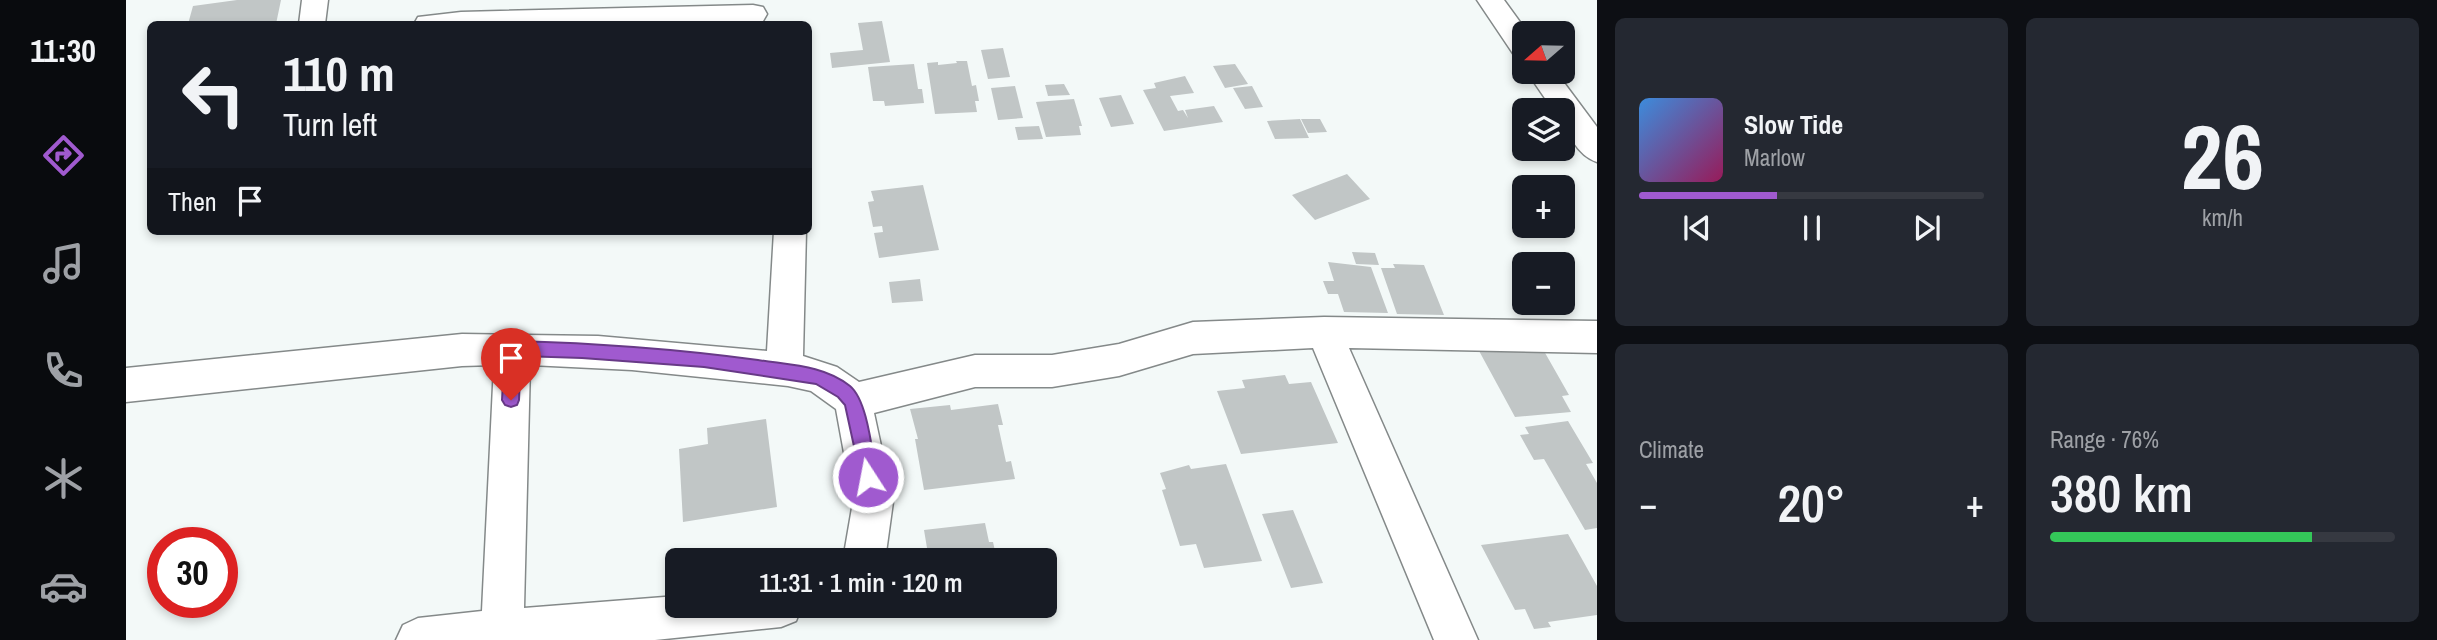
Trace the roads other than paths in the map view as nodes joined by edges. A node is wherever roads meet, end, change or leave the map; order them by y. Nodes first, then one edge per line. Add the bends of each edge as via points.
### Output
1 (315, 0) edge
2 (1490, 0) edge
3 (753, 13) edge
4 (312, 21) edge
5 (461, 21) edge
6 (1512, 31) edge
7 (1550, 84) edge
8 (1597, 150) edge
9 (790, 235) edge
10 (1325, 332) junction
11 (1597, 337) edge
12 (513, 349) junction
13 (783, 369) junction
14 (126, 385) edge
15 (853, 401) junction
16 (866, 548) edge
17 (665, 617) edge
18 (502, 629) junction
19 (418, 640) edge
20 (1456, 640) edge

1 - 4 street
2 - 6 street
3 - 5 street
7 - 8 street
9 - 13 street
10 - 11 street
10 - 15 street via 1193,338 1119,360 1052,371 975,371
10 - 20 street
12 - 13 street via 582,350
12 - 14 street via 462,350
12 - 18 street
13 - 15 street via 819,377
15 - 16 street via 873,502
17 - 18 street
18 - 19 street

